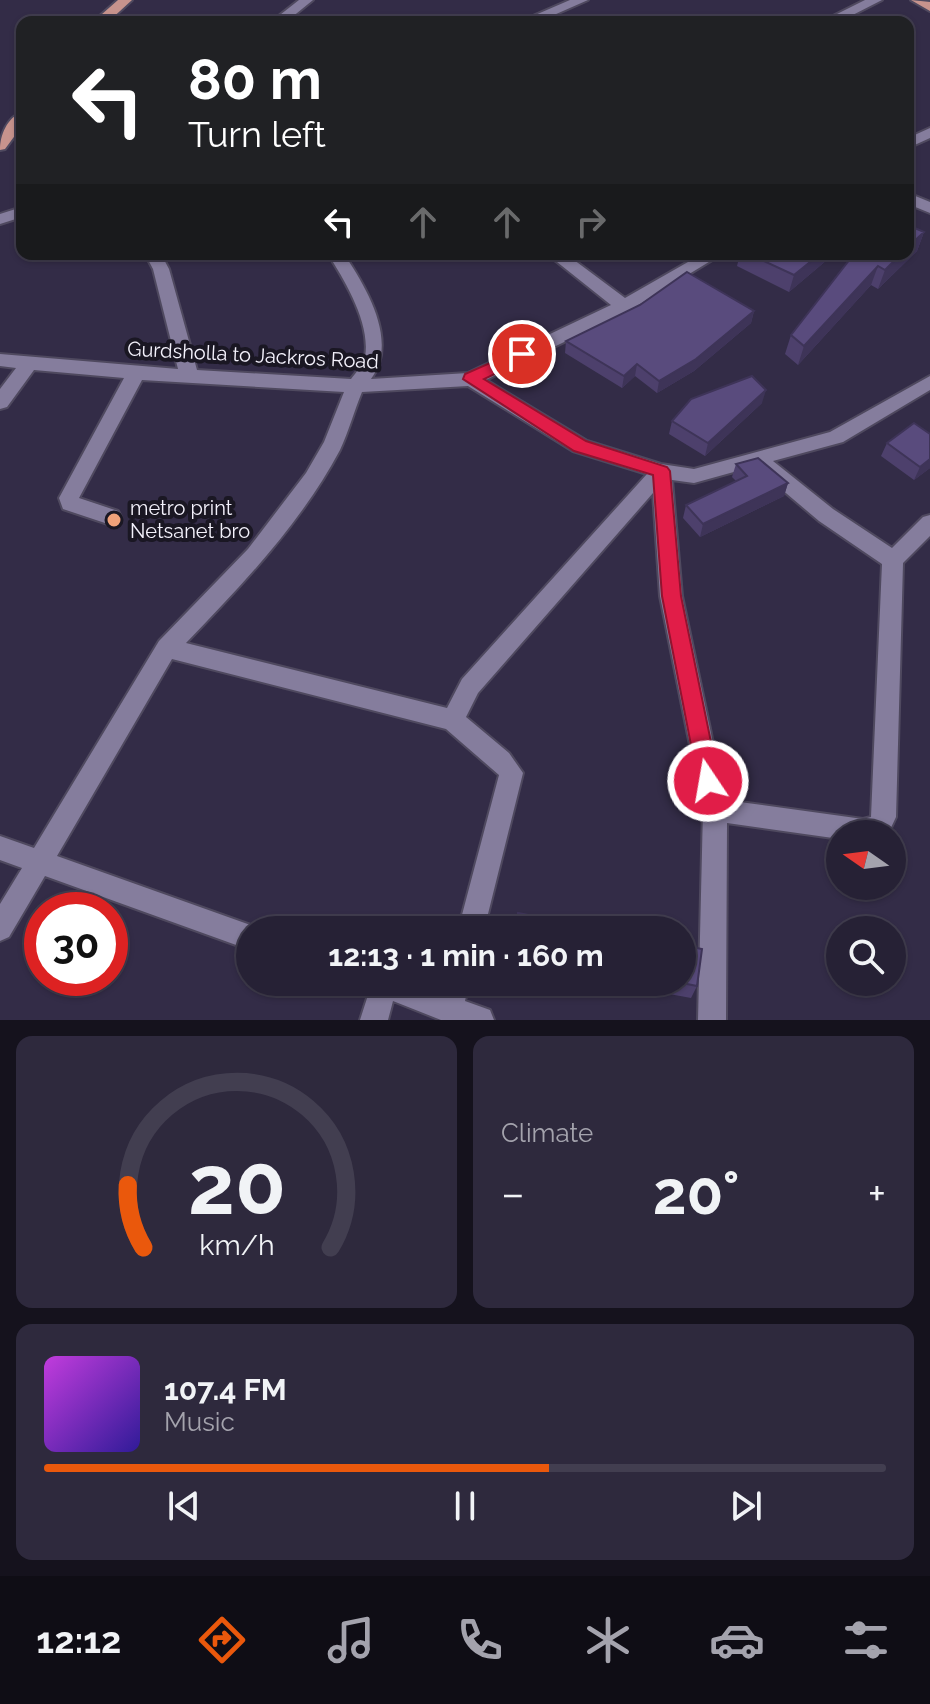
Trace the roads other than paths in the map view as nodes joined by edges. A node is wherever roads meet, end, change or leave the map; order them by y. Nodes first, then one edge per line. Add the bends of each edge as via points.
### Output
1 (126, 0) edge
2 (307, 0) edge
3 (582, 0) edge
4 (876, 0) edge
5 (917, 0) edge
6 (930, 7) edge
7 (107, 16) edge
8 (286, 16) edge
9 (541, 16) edge
10 (841, 16) edge
11 (16, 124) edge
12 (0, 146) edge
13 (156, 260) edge
14 (339, 260) edge
15 (563, 260) edge
16 (704, 260) edge
17 (624, 306) junction
18 (0, 360) edge
19 (30, 362) junction
20 (136, 373) junction
21 (189, 376) junction
22 (471, 379) junction
23 (930, 382) edge
24 (356, 386) junction
25 (0, 402) edge
26 (760, 460) junction
27 (661, 471) junction
28 (111, 517) dead end
29 (930, 523) edge
30 (893, 560) junction
31 (167, 648) junction
32 (453, 720) junction
33 (715, 810) junction
34 (0, 848) edge
35 (38, 863) junction
36 (475, 916) edge
37 (0, 928) edge
38 (236, 932) edge
39 (379, 996) edge
40 (412, 996) edge
41 (452, 996) edge
42 (449, 1010) junction
43 (374, 1020) edge
44 (480, 1020) edge
45 (712, 1020) edge

1 - 7 main road
2 - 8 street
3 - 9 street
4 - 10 street
5 - 6 main road
11 - 12 main road
13 - 21 street
14 - 24 street via 368,322 374,354
15 - 17 street
16 - 17 street, Gurdsholla to Jackros Road
17 - 22 street, Gurdsholla to Jackros Road
18 - 19 street, Gurdsholla to Jackros Road
19 - 20 street, Gurdsholla to Jackros Road
19 - 25 street
20 - 21 street, Gurdsholla to Jackros Road
20 - 28 street via 69,498 78,508
21 - 24 street, Gurdsholla to Jackros Road
22 - 24 street, Gurdsholla to Jackros Road
22 - 27 street via 580,446
23 - 26 street via 836,437
24 - 31 street via 331,448 300,499 256,556
26 - 27 street via 694,476
26 - 30 street via 826,515
27 - 32 street via 470,686
27 - 33 street via 671,596
29 - 30 street
30 - 33 street via 884,817 879,827 863,831
31 - 32 street
31 - 35 street
32 - 36 street via 505,762 511,773
33 - 45 street
34 - 35 street
35 - 37 street
35 - 38 street
39 - 43 street
40 - 42 street
41 - 42 street
42 - 44 street

